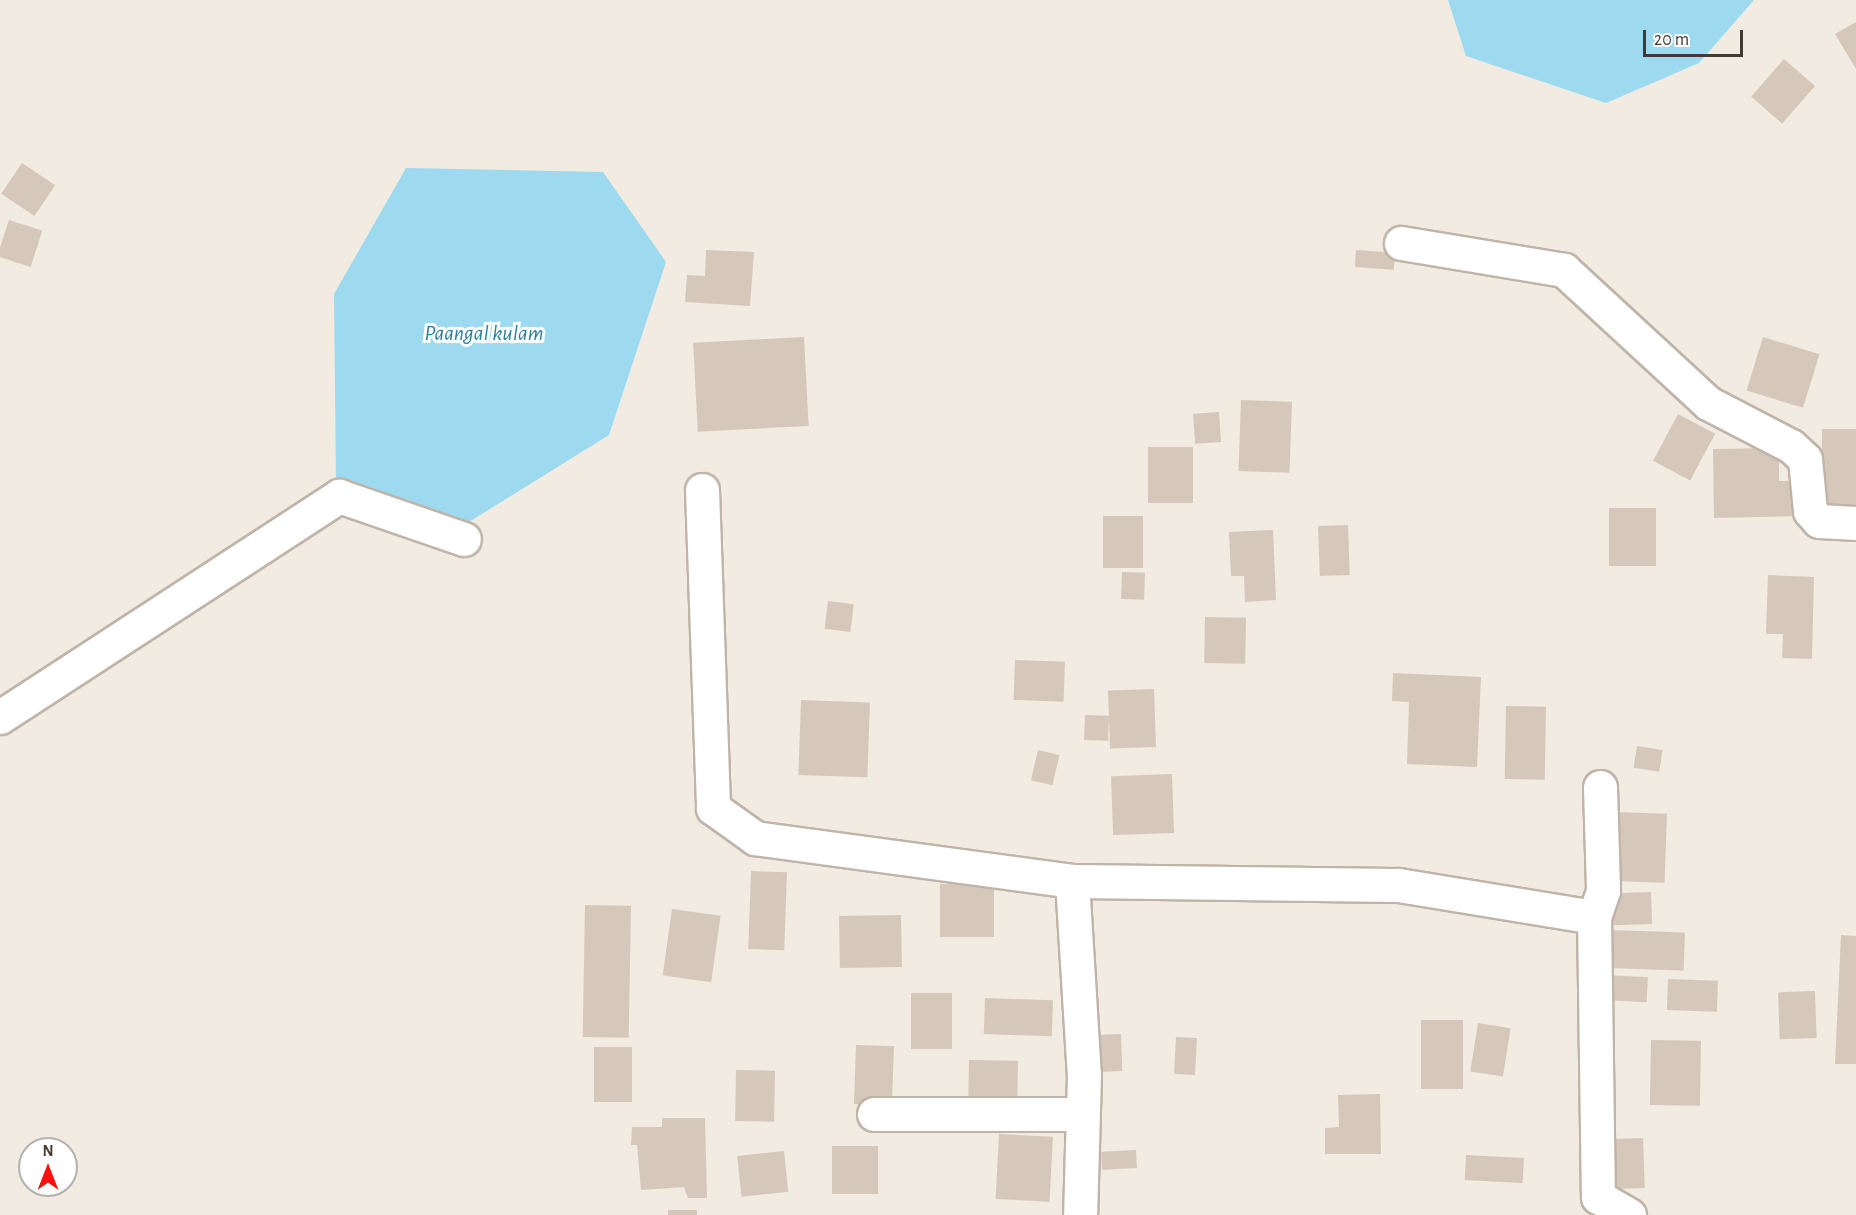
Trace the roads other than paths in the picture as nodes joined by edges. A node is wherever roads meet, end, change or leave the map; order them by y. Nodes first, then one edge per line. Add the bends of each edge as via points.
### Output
1 (1401, 243) dead end
2 (702, 490) dead end
3 (1856, 523) edge
4 (464, 539) dead end
5 (0, 717) edge
6 (1600, 787) dead end
7 (1072, 881) junction
8 (1594, 917) junction
9 (873, 1114) dead end
10 (1081, 1114) junction
11 (1080, 1215) edge
12 (1629, 1215) edge

1 - 3 street via 1564,270 1708,403 1791,446 1806,459 1810,511 1819,521
2 - 7 street via 713,808 755,838
4 - 5 street via 339,496
6 - 8 street via 1603,891
7 - 8 street via 1398,885
7 - 10 street via 1084,1075
8 - 12 street via 1598,1197
9 - 10 street
10 - 11 street

